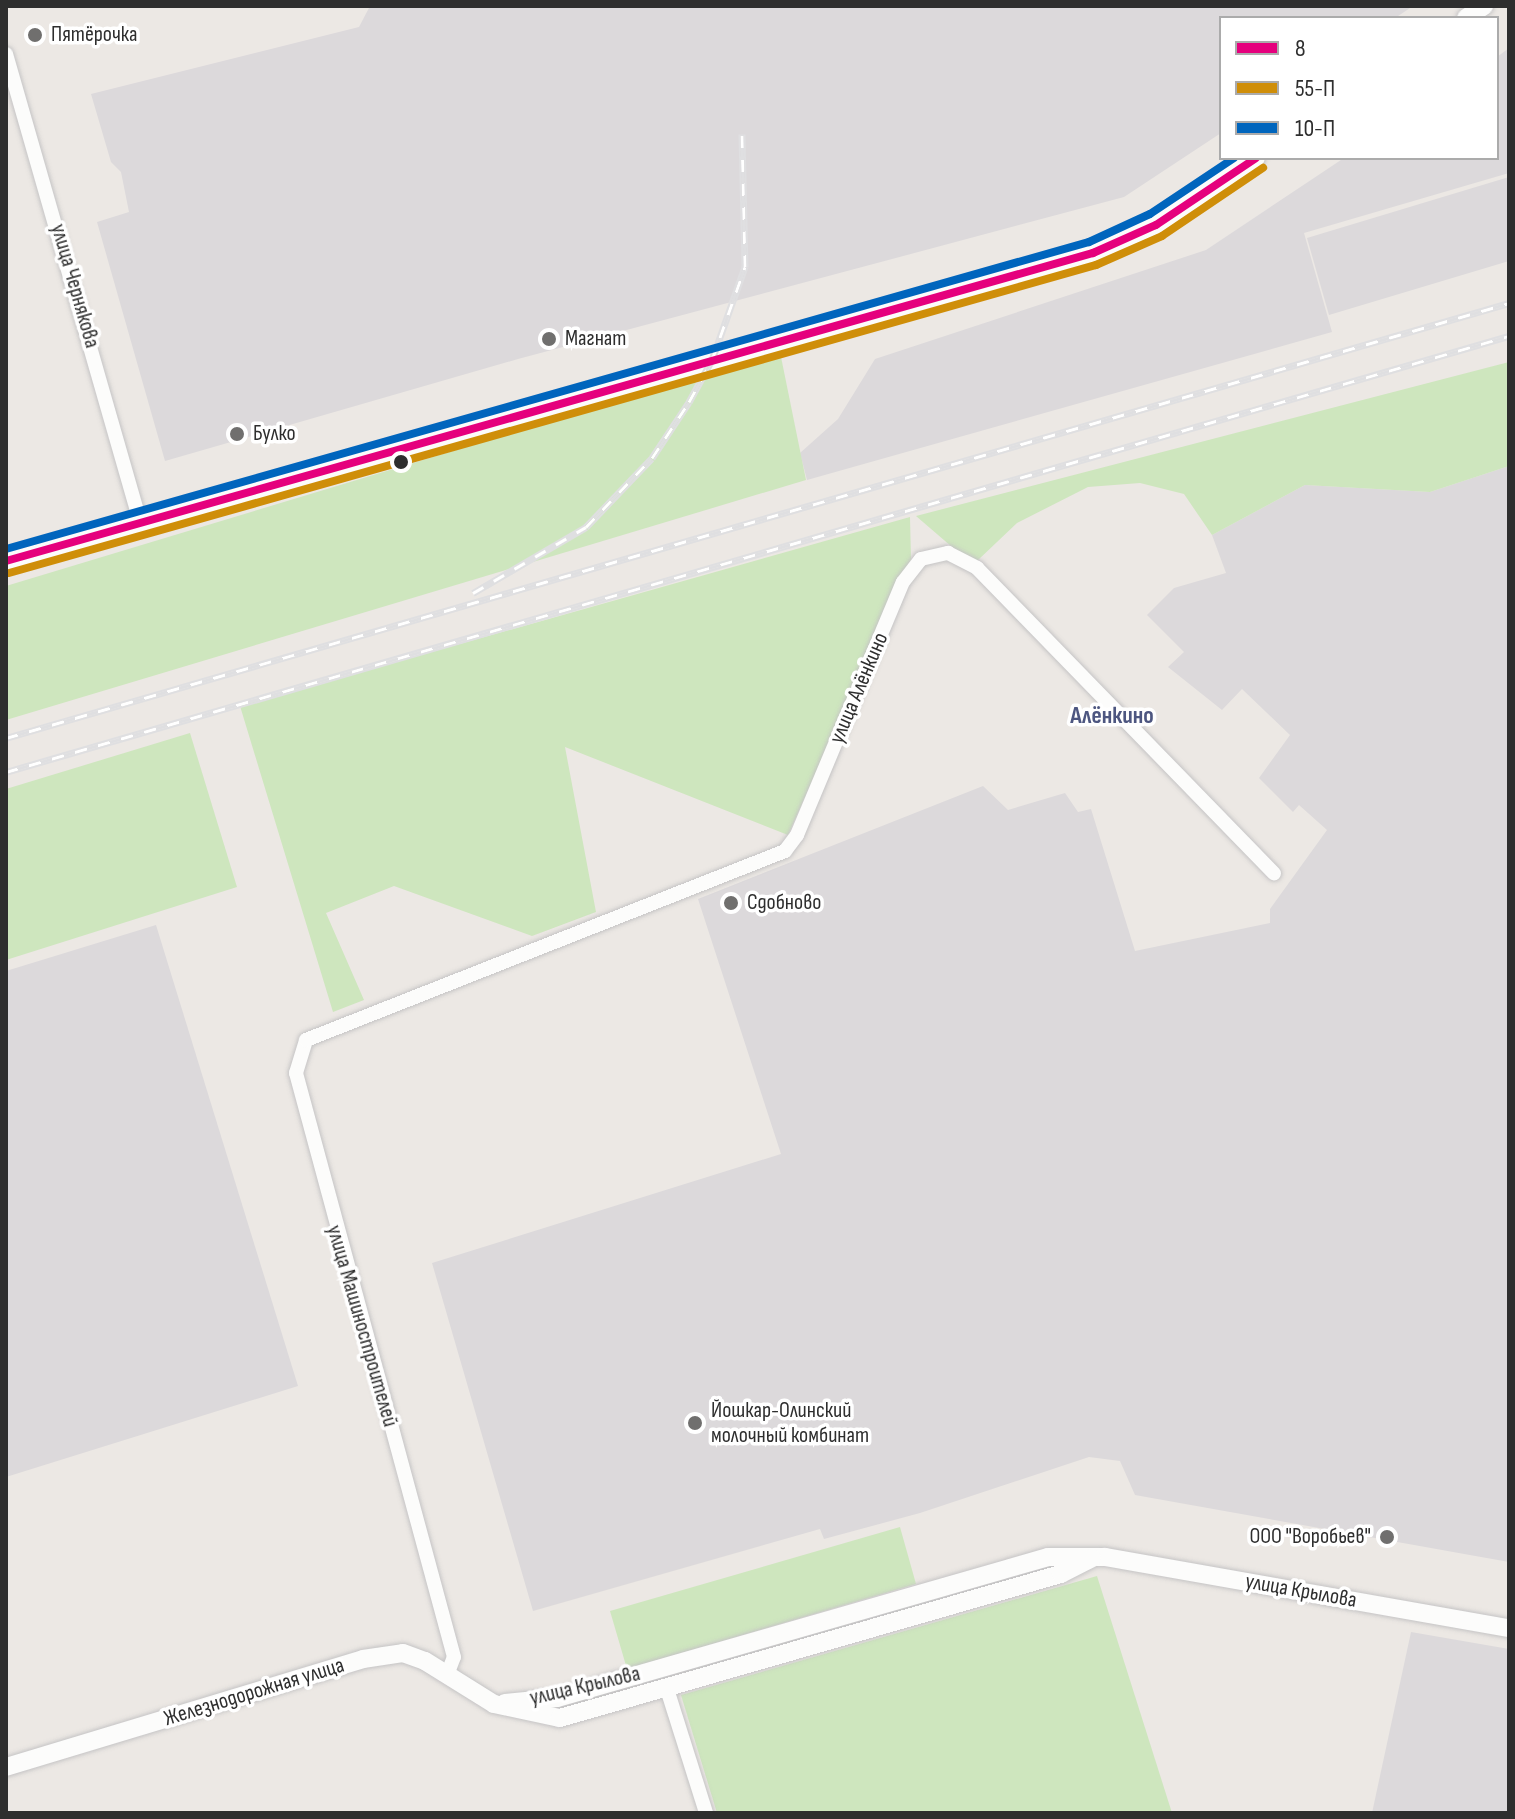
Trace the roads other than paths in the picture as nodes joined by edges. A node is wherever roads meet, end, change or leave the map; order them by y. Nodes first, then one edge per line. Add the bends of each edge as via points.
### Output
1 (6, 54) edge
2 (1253, 160) edge
3 (140, 520) junction
4 (6, 561) edge
5 (1274, 873) dead end
6 (366, 1013) joint
7 (1092, 1558) junction
8 (1509, 1628) edge
9 (788, 1630) junction
10 (795, 1652) junction
11 (447, 1675) junction
12 (667, 1689) junction
13 (494, 1704) junction
14 (6, 1767) edge
15 (706, 1813) edge

1 - 3 street, улица Чернякова
2 - 3 street via 1156,225 1093,253
3 - 4 street
5 - 6 street, улица Алёнкино via 977,568 948,553 921,559 903,582 797,835 785,851
6 - 11 street, улица Машиностроителей via 306,1040 296,1073 454,1657
7 - 8 street, улица Крылова
7 - 9 street, улица Крылова via 1048,1557
7 - 10 street, улица Крылова via 1061,1574
9 - 10 street
9 - 13 street, улица Крылова via 557,1698
10 - 12 street, улица Крылова
11 - 13 street, Железнодорожная улица
11 - 14 street, Железнодорожная улица via 403,1653 363,1659
12 - 13 street, улица Крылова via 560,1718
12 - 15 street

